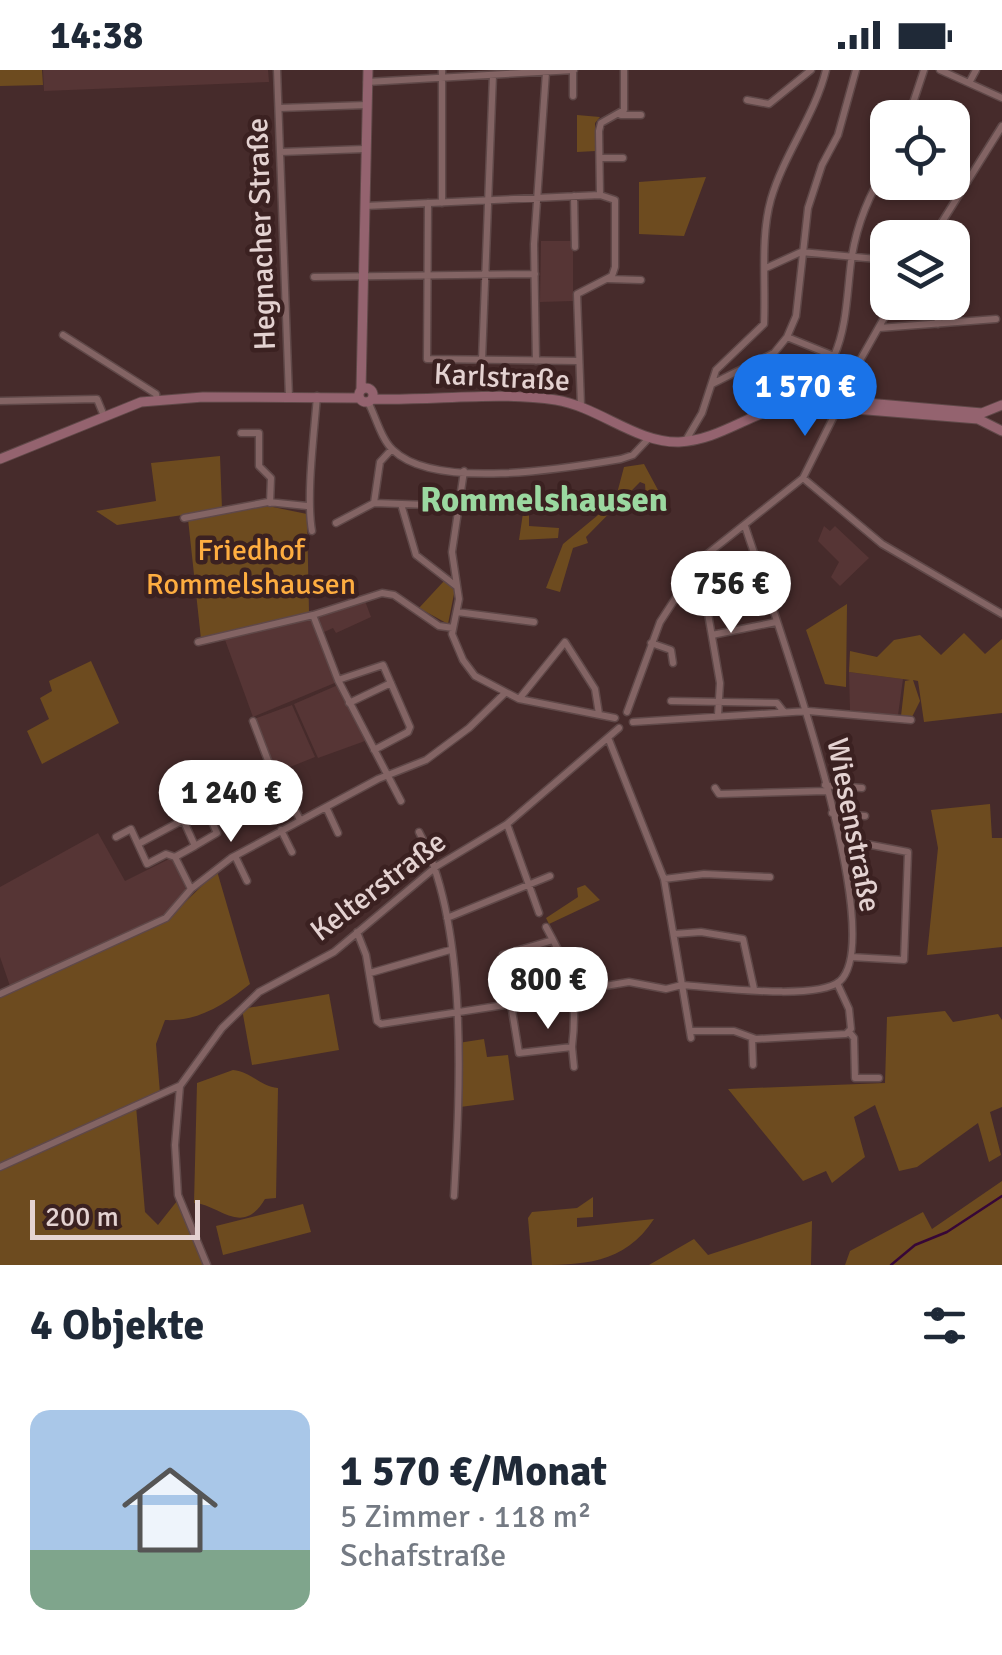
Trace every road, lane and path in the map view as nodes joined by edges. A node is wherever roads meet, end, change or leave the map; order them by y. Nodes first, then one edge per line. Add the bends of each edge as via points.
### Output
1 (277, 70) edge
2 (368, 70) edge
3 (573, 70) edge
4 (624, 70) edge
5 (811, 70) edge
6 (826, 70) edge
7 (856, 70) edge
8 (924, 70) edge
9 (940, 70) edge
10 (976, 70) edge
11 (546, 72) edge
12 (443, 74) edge
13 (494, 76) junction
14 (368, 82) junction
15 (969, 82) junction
16 (573, 96) dead end
17 (1002, 98) edge
18 (747, 100) dead end
19 (914, 100) edge
20 (367, 105) junction
21 (278, 108) junction
22 (621, 114) junction
23 (640, 115) dead end
24 (1002, 126) edge
25 (365, 149) junction
26 (280, 152) junction
27 (600, 158) junction
28 (623, 158) dead end
29 (970, 176) edge
30 (870, 193) edge
31 (600, 195) junction
32 (574, 196) junction
33 (538, 198) junction
34 (487, 200) junction
35 (428, 203) junction
36 (442, 203) junction
37 (364, 206) junction
38 (575, 247) dead end
39 (801, 252) junction
40 (852, 256) junction
41 (870, 258) edge
42 (766, 268) junction
43 (482, 274) junction
44 (535, 274) junction
45 (365, 276) junction
46 (427, 276) junction
47 (314, 277) dead end
48 (607, 279) junction
49 (641, 280) dead end
50 (996, 319) dead end
51 (883, 320) edge
52 (938, 320) edge
53 (938, 324) junction
54 (878, 328) junction
55 (64, 335) dead end
56 (787, 337) junction
57 (834, 356) junction
58 (482, 360) junction
59 (578, 361) junction
60 (536, 362) junction
61 (849, 377) junction
62 (711, 384) junction
63 (366, 394) junction
64 (317, 396) junction
65 (289, 397) junction
66 (157, 399) junction
67 (0, 401) edge
68 (826, 402) junction
69 (842, 404) junction
70 (1002, 405) edge
71 (582, 406) junction
72 (104, 416) junction
73 (987, 418) junction
74 (1002, 432) edge
75 (242, 433) dead end
76 (650, 437) junction
77 (685, 441) junction
78 (392, 449) junction
79 (0, 460) edge
80 (464, 471) junction
81 (803, 478) junction
82 (270, 502) junction
83 (374, 503) junction
84 (401, 504) junction
85 (307, 506) junction
86 (457, 506) junction
87 (184, 518) dead end
88 (336, 523) dead end
89 (745, 526) junction
90 (312, 531) dead end
91 (684, 584) junction
92 (458, 587) junction
93 (457, 612) junction
94 (1002, 614) edge
95 (313, 616) junction
96 (534, 622) dead end
97 (776, 622) junction
98 (452, 628) junction
99 (712, 635) junction
100 (198, 642) dead end
101 (651, 643) junction
102 (673, 662) dead end
103 (338, 680) junction
104 (391, 683) junction
105 (505, 693) junction
106 (519, 699) junction
107 (672, 701) dead end
108 (720, 702) junction
109 (349, 703) junction
110 (808, 710) junction
111 (627, 712) junction
112 (784, 712) junction
113 (600, 714) junction
114 (718, 715) junction
115 (615, 718) junction
116 (911, 720) dead end
117 (253, 721) dead end
118 (633, 722) junction
119 (619, 728) junction
120 (609, 740) junction
121 (374, 750) junction
122 (386, 775) junction
123 (240, 778) dead end
124 (224, 785) junction
125 (278, 786) junction
126 (715, 788) dead end
127 (825, 788) junction
128 (862, 788) dead end
129 (166, 789) dead end
130 (401, 801) dead end
131 (177, 806) junction
132 (326, 807) junction
133 (235, 810) junction
134 (832, 813) junction
135 (865, 816) dead end
136 (182, 820) junction
137 (300, 820) junction
138 (144, 824) dead end
139 (507, 824) junction
140 (132, 829) junction
141 (282, 830) junction
142 (419, 832) dead end
143 (338, 833) dead end
144 (116, 837) dead end
145 (840, 840) junction
146 (139, 844) junction
147 (195, 846) junction
148 (292, 852) dead end
149 (235, 856) junction
150 (175, 857) junction
151 (437, 866) junction
152 (550, 876) dead end
153 (770, 877) dead end
154 (664, 879) junction
155 (246, 881) dead end
156 (527, 888) junction
157 (191, 889) junction
158 (540, 912) dead end
159 (447, 918) junction
160 (546, 927) dead end
161 (356, 932) junction
162 (674, 934) junction
163 (554, 940) junction
164 (450, 950) junction
165 (851, 957) junction
166 (370, 973) junction
167 (837, 983) junction
168 (682, 985) junction
169 (754, 988) junction
170 (575, 992) junction
171 (0, 994) edge
172 (511, 1004) junction
173 (456, 1011) junction
174 (849, 1032) junction
175 (752, 1038) junction
176 (572, 1047) junction
177 (753, 1065) dead end
178 (574, 1067) dead end
179 (879, 1078) dead end
180 (180, 1086) junction
181 (0, 1167) edge
182 (454, 1196) dead end
183 (207, 1265) edge

1 - 21 street, Hegnacher Straße
2 - 14 main road
3 - 11 street
3 - 16 street
4 - 22 street
5 - 18 street via 769,104
6 - 42 street via 772,198
7 - 39 street via 808,208
8 - 19 street
9 - 15 street
10 - 15 street
11 - 13 street
11 - 33 street
12 - 13 street
12 - 14 street
12 - 36 street
13 - 34 street
14 - 20 main road
15 - 17 street
20 - 21 street
20 - 25 main road
21 - 26 street, Hegnacher Straße
22 - 23 street
22 - 27 street via 601,123
24 - 29 street
25 - 26 street
25 - 37 main road
26 - 65 street, Hegnacher Straße
27 - 28 street
27 - 31 street
30 - 40 street
31 - 32 street
31 - 48 street via 615,200 615,267
32 - 33 street
32 - 38 street
33 - 34 street
33 - 44 street
34 - 36 street
34 - 43 street
35 - 36 street
35 - 37 street
35 - 46 street
37 - 45 main road
39 - 40 street
39 - 42 street
39 - 56 street via 796,316
40 - 41 street
40 - 57 street
42 - 62 street via 764,324 716,370
43 - 44 street
43 - 46 street
43 - 58 street
44 - 60 street
45 - 46 street
45 - 47 street
45 - 63 main road
46 - 58 street via 427,360
48 - 49 street
48 - 59 street via 577,294
50 - 53 street
51 - 54 street
52 - 53 street
53 - 54 street
54 - 61 street
55 - 66 street
56 - 57 street
56 - 62 street via 774,353
57 - 61 street
58 - 60 street
59 - 60 street
59 - 71 street
61 - 69 street
62 - 77 street
63 - 64 main road, Karlstraße
63 - 71 main road, Karlstraße via 532,398
63 - 78 street
64 - 65 main road, Karlstraße
64 - 85 street
65 - 66 main road, Karlstraße
66 - 72 main road, Karlstraße
67 - 72 street via 96,399
68 - 69 main road
68 - 69 main road, Karlstraße via 832,394
68 - 77 main road, Karlstraße via 778,406
69 - 73 main road
69 - 81 street
70 - 73 main road
71 - 76 main road, Karlstraße
72 - 79 main road, Karlstraße
73 - 74 main road
75 - 82 street via 259,433 259,466 270,478
76 - 77 main road, Karlstraße
76 - 80 street via 619,459 527,474
78 - 80 street via 406,460
78 - 83 street via 380,462
80 - 86 street
81 - 89 street
81 - 94 street via 882,544
82 - 85 street
82 - 87 street
83 - 84 street
83 - 88 street
84 - 86 street
84 - 92 street via 416,555
85 - 90 street
86 - 92 street via 452,562
89 - 91 street via 702,559
89 - 97 street, Wiesenstraße
91 - 99 street via 706,602
91 - 101 street
92 - 93 street
93 - 96 street
93 - 98 street
95 - 98 street via 394,595
95 - 100 street
95 - 103 street
97 - 99 street
97 - 110 street, Wiesenstraße
98 - 105 street via 475,676
99 - 108 street
101 - 102 street via 671,650
101 - 111 street
103 - 104 street via 378,664
103 - 109 street
104 - 109 street
104 - 121 street via 408,732
105 - 106 street
105 - 122 street via 426,760
106 - 113 street
106 - 113 street via 566,642 596,688
107 - 108 street
108 - 112 street via 777,703
108 - 114 street
109 - 121 street
110 - 112 street
110 - 116 street
110 - 127 street, Wiesenstraße
111 - 115 street
111 - 118 street
112 - 114 street
113 - 115 street
114 - 118 street
115 - 119 street
117 - 125 street
118 - 119 street
119 - 120 street, Kelterstraße
120 - 139 street, Kelterstraße
120 - 154 street
121 - 122 street
122 - 130 street
122 - 132 street
123 - 124 street
124 - 131 street
124 - 133 street
125 - 133 street
125 - 137 street via 284,786
126 - 127 street via 719,794 752,796
127 - 128 street
127 - 134 street, Wiesenstraße
129 - 131 street
131 - 136 street
132 - 137 street
132 - 143 street
133 - 147 street via 213,824 218,833
134 - 135 street
134 - 145 street, Wiesenstraße
136 - 146 street
136 - 147 street
137 - 141 street
138 - 140 street
139 - 151 street, Kelterstraße
139 - 156 street
140 - 144 street
140 - 146 street
141 - 148 street
141 - 149 street
142 - 151 street
145 - 165 street, Wiesenstraße via 852,904
145 - 165 street via 908,852 904,960
146 - 150 street via 147,864 166,854
147 - 150 street
149 - 155 street
149 - 157 street
150 - 157 street
151 - 159 street
151 - 161 street, Kelterstraße
152 - 156 street
153 - 154 street
154 - 162 street
156 - 158 street
156 - 159 street
157 - 171 street via 166,918
159 - 164 street
160 - 163 street
161 - 166 street
161 - 180 street, Kelterstraße via 239,1007
162 - 168 street
162 - 169 street via 743,939
163 - 170 street
163 - 172 street via 503,955
164 - 166 street
164 - 173 street
165 - 167 street, Wiesenstraße
166 - 173 street via 377,1022
167 - 169 street via 814,990
167 - 174 street via 851,1014
168 - 169 street
168 - 170 street via 629,982
168 - 175 street via 692,1034 734,1031
170 - 176 street
172 - 173 street
172 - 176 street via 519,1053
173 - 182 street
174 - 175 street
174 - 179 street via 856,1078
175 - 177 street
176 - 178 street
180 - 181 street
180 - 183 street via 178,1195

